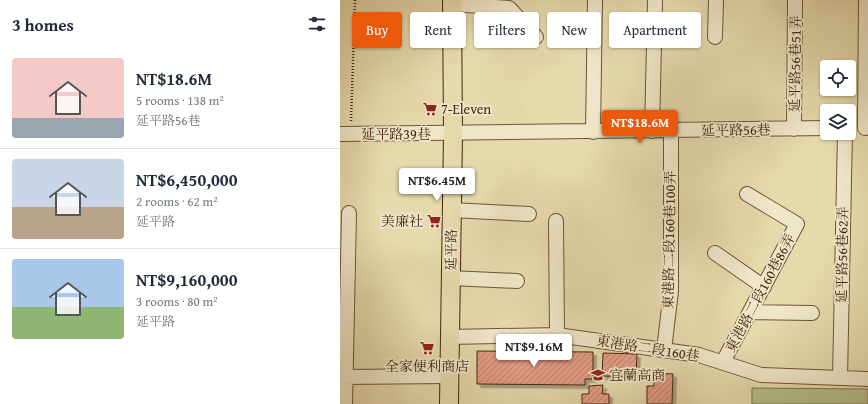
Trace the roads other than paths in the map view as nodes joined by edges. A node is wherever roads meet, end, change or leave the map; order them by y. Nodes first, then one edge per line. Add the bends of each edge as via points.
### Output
1 (595, 0) edge
2 (655, 0) edge
3 (716, 0) edge
4 (795, 0) edge
5 (866, 0) edge
6 (452, 2) edge
7 (513, 12) edge
8 (715, 37) dead end
9 (820, 128) edge
10 (856, 128) edge
11 (867, 128) edge
12 (794, 129) junction
13 (671, 130) junction
14 (652, 131) junction
15 (593, 132) junction
16 (346, 134) edge
17 (453, 134) junction
18 (845, 140) edge
19 (747, 194) dead end
20 (451, 210) junction
21 (348, 213) dead end
22 (529, 214) dead end
23 (556, 221) dead end
24 (715, 253) dead end
25 (450, 278) junction
26 (517, 281) dead end
27 (764, 287) junction
28 (750, 312) junction
29 (812, 312) dead end
30 (557, 335) junction
31 (449, 337) junction
32 (664, 350) junction
33 (723, 362) junction
34 (450, 376) junction
35 (342, 377) edge
36 (840, 378) junction
37 (868, 379) edge
38 (345, 404) edge
39 (449, 404) edge

1 - 15 street
2 - 14 street
3 - 8 street
4 - 12 street, 延平路56巷51弄
5 - 11 street
6 - 7 street via 509,8
6 - 17 main road, 延平路
9 - 12 street, 延平路56巷
10 - 11 street
12 - 13 street, 延平路56巷
13 - 14 street, 延平路56巷
13 - 32 street, 東港路二段160巷100弄 via 671,291
14 - 15 street, 延平路56巷
15 - 17 street, 延平路56巷
16 - 17 street, 延平路39巷
17 - 20 main road, 延平路
18 - 36 street, 延平路56巷62弄
19 - 27 street, 東港路二段160巷86弄 via 797,224
20 - 22 street
20 - 25 main road, 延平路
21 - 35 street
23 - 30 street
24 - 27 street
25 - 26 street
25 - 31 main road, 延平路
27 - 28 street, 東港路二段160巷86弄
28 - 29 street
28 - 33 street, 東港路二段160巷86弄
30 - 31 street, 東港路二段160巷
30 - 32 street, 東港路二段160巷
31 - 34 main road, 延平路
32 - 33 street, 東港路二段160巷 via 699,355
33 - 36 street, 東港路二段160巷 via 761,375
34 - 35 street
34 - 39 main road, 延平路
35 - 38 street
36 - 37 street, 東港路二段160巷

